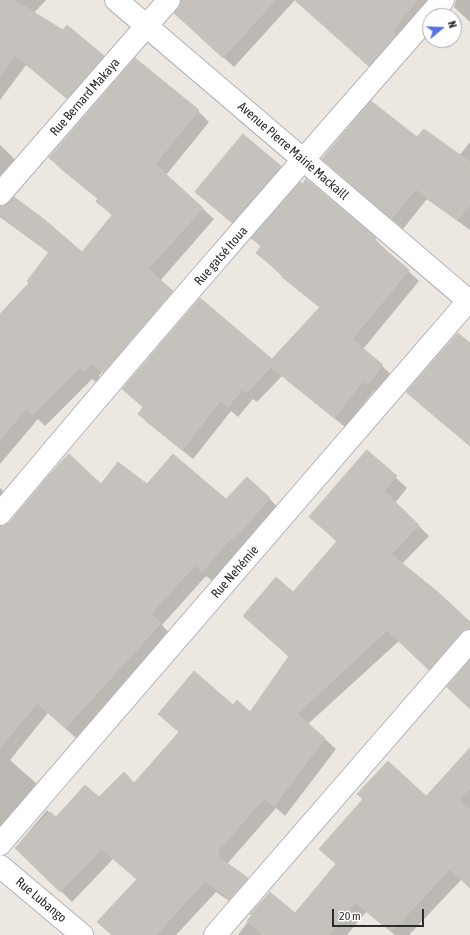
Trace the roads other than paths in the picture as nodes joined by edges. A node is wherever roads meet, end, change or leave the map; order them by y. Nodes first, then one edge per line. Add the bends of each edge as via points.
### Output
1 (116, 0) edge
2 (169, 0) edge
3 (443, 0) edge
4 (147, 26) junction
5 (304, 159) junction
6 (0, 194) edge
7 (470, 301) edge
8 (0, 514) edge
9 (470, 641) edge
10 (0, 844) edge
11 (0, 866) edge
12 (82, 935) edge
13 (214, 935) edge

1 - 4 street, Avenue Pierre Mairie Mackaill
2 - 4 street, Rue Bernard Makaya
3 - 5 street, Rue gatsé Itoua
4 - 5 street, Avenue Pierre Mairie Mackaill
4 - 6 street, Rue Bernard Makaya
5 - 7 street, Avenue Pierre Mairie Mackaill
5 - 8 street, Rue gatsé Itoua
7 - 10 street, Rue Nehémie
9 - 13 street
11 - 12 street, Rue Lubango

